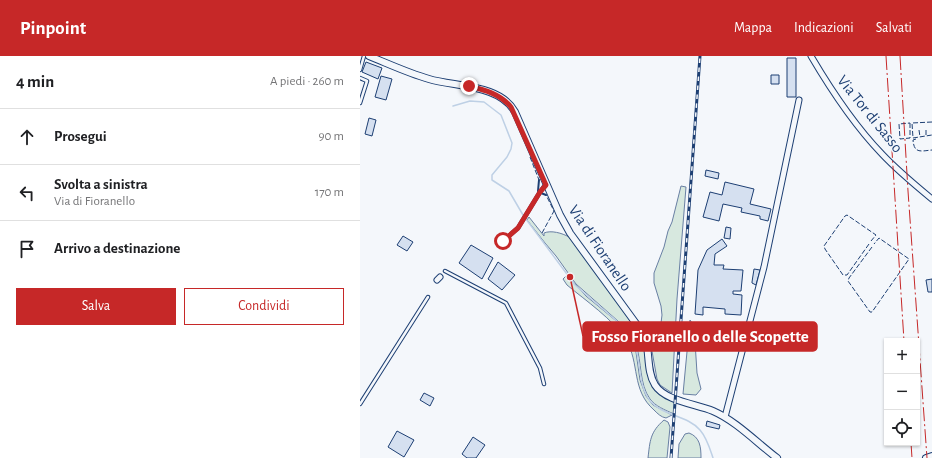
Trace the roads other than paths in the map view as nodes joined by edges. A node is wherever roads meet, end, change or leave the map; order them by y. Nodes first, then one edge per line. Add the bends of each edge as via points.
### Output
1 (364, 56) edge
2 (369, 56) edge
3 (811, 56) edge
4 (360, 70) edge
5 (360, 78) edge
6 (799, 100) dead end
7 (360, 103) edge
8 (546, 185) junction
9 (932, 199) edge
10 (503, 241) dead end
11 (445, 272) dead end
12 (428, 297) dead end
13 (544, 384) dead end
14 (360, 404) edge
15 (725, 417) junction
16 (932, 456) edge
17 (777, 458) edge
18 (926, 458) edge

1 - 4 lane
2 - 8 street, Via di Fioranello via 413,74 484,90 504,100 515,112
3 - 9 street, Via Tor di Sasso via 842,104 872,142 894,166
5 - 7 lane via 367,81
6 - 15 street via 764,267
8 - 10 lane via 518,228
8 - 15 street, Via di Fioranello via 570,233 640,330 656,386 670,397
11 - 13 lane via 506,304 540,368
12 - 14 lane
15 - 17 street, Via di Fioranello
16 - 18 street

